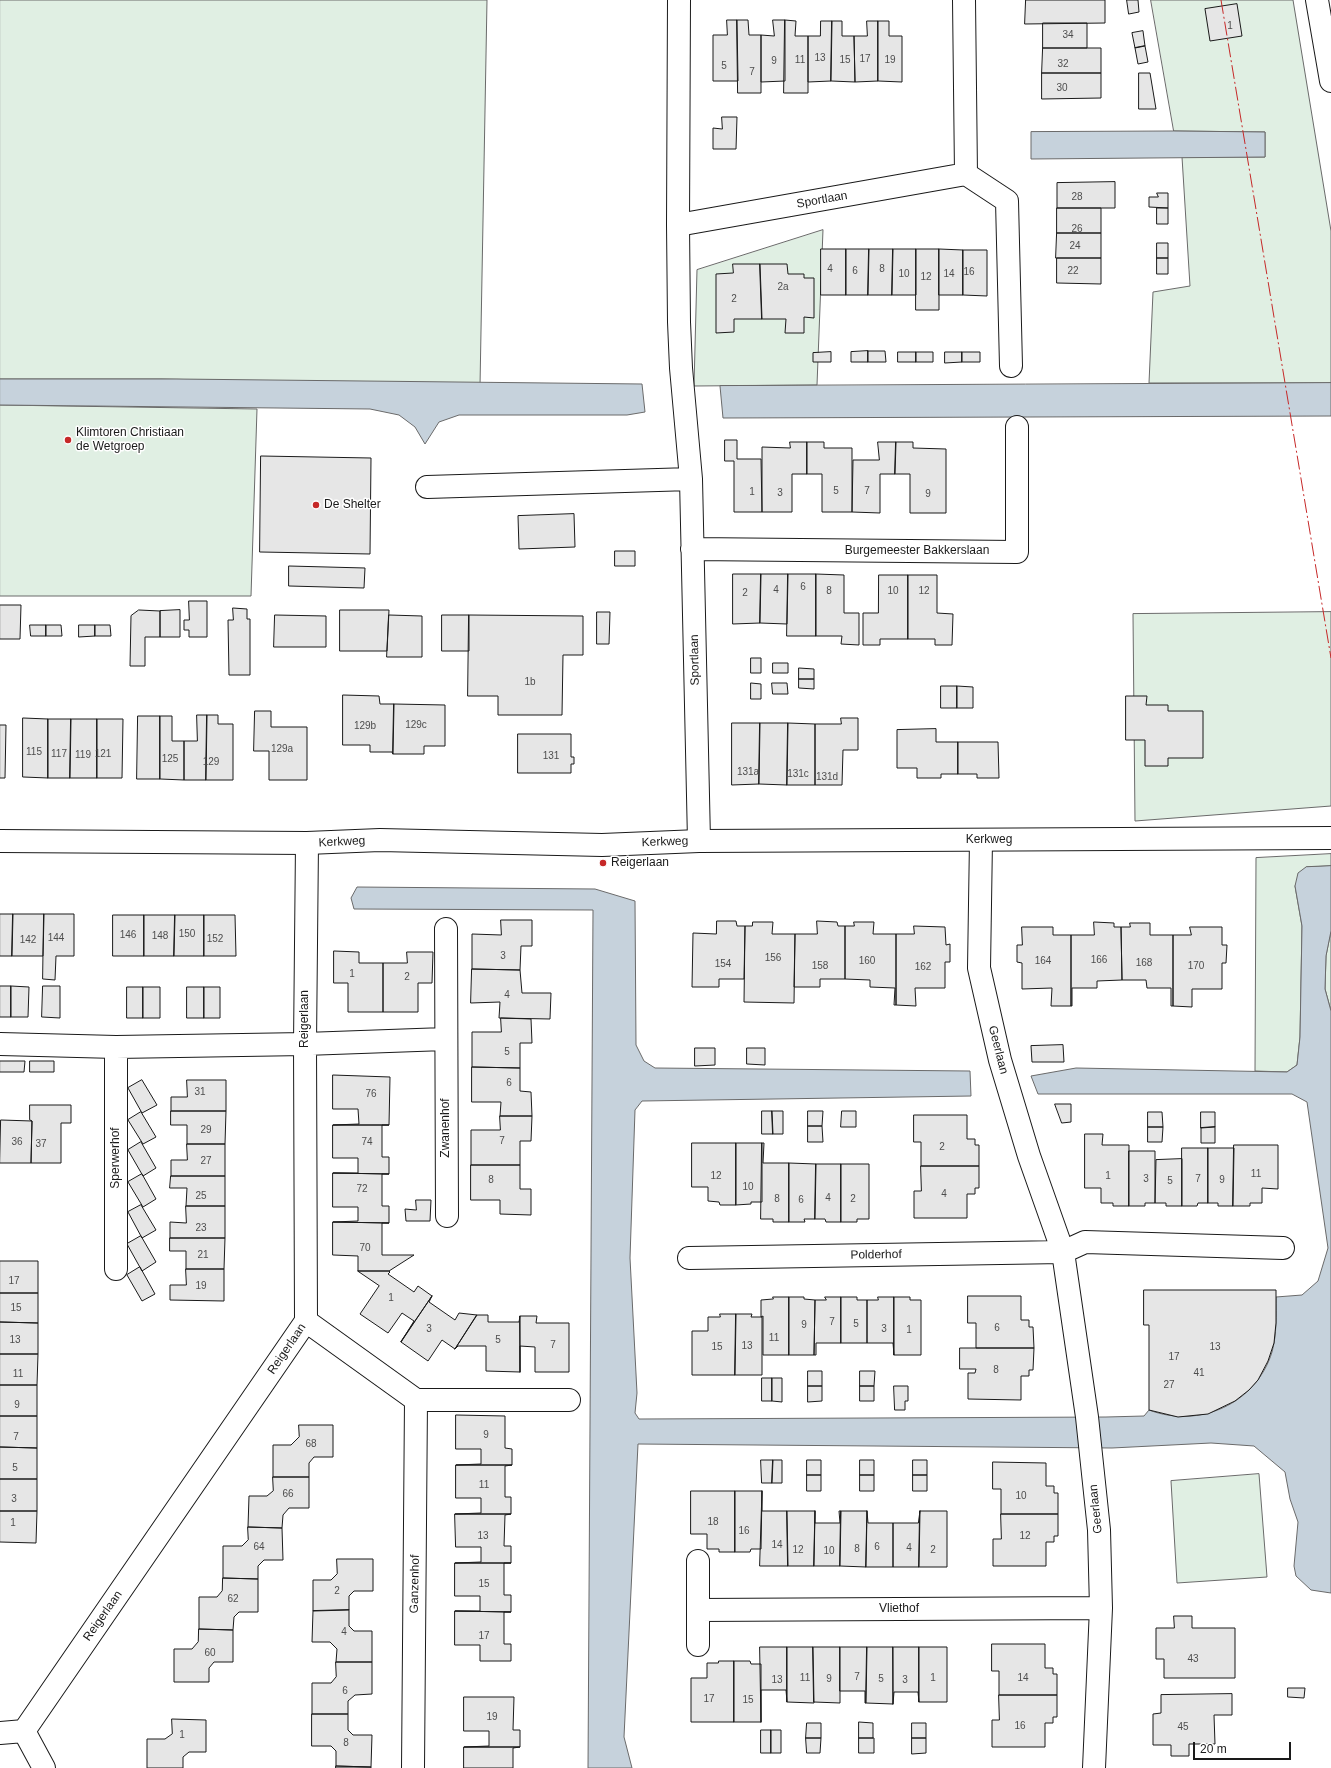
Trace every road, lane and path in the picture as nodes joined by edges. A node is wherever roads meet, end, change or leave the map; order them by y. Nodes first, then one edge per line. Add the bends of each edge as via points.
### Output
1 (679, 0) edge
2 (964, 0) edge
3 (1316, 0) edge
4 (1326, 22) edge
5 (1331, 81) edge
6 (966, 174) junction
7 (678, 225) junction
8 (1011, 366) dead end
9 (1017, 427) dead end
10 (691, 479) junction
11 (427, 487) dead end
12 (692, 549) junction
13 (1331, 838) edge
14 (981, 840) junction
15 (0, 841) edge
16 (699, 841) junction
17 (307, 843) junction
18 (446, 929) dead end
19 (446, 1039) junction
20 (0, 1044) edge
21 (305, 1044) junction
22 (116, 1047) junction
23 (447, 1216) dead end
24 (1283, 1248) dead end
25 (1063, 1252) junction
26 (689, 1258) dead end
27 (116, 1269) dead end
28 (306, 1321) junction
29 (416, 1400) junction
30 (569, 1400) dead end
31 (698, 1562) dead end
32 (1101, 1608) junction
33 (698, 1610) junction
34 (698, 1645) dead end
35 (24, 1731) junction
36 (0, 1733) edge
37 (44, 1768) edge
38 (413, 1768) edge
39 (1094, 1768) edge

1 - 7 street, Sportlaan
2 - 6 street
3 - 4 street
4 - 5 street
6 - 7 street, Sportlaan
6 - 8 street via 1007,201
7 - 10 street, Sportlaan via 679,329
9 - 12 street, Burgemeester Bakkerslaan via 1017,552
10 - 11 street
10 - 12 street, Sportlaan
12 - 16 street, Sportlaan
13 - 14 street, Kerkweg
14 - 16 street, Kerkweg
14 - 25 street, Geerlaan via 979,968 1000,1060 1029,1156
15 - 17 street, Kerkweg
16 - 17 street, Kerkweg via 602,844 380,840
17 - 21 street, Reigerlaan
18 - 19 street, Zwanenhof
19 - 21 street
19 - 23 street, Zwanenhof
20 - 22 street
21 - 22 street
21 - 28 street, Reigerlaan
22 - 27 street, Sperwerhof
24 - 25 street via 1084,1242
25 - 26 street, Polderhof
25 - 32 street, Geerlaan via 1092,1463 1099,1530
28 - 29 street
28 - 35 street, Reigerlaan
29 - 30 street
29 - 38 street, Ganzenhof
31 - 33 street
32 - 33 street, Vliethof
32 - 39 street, Geerlaan
33 - 34 street
35 - 36 street
35 - 37 street

